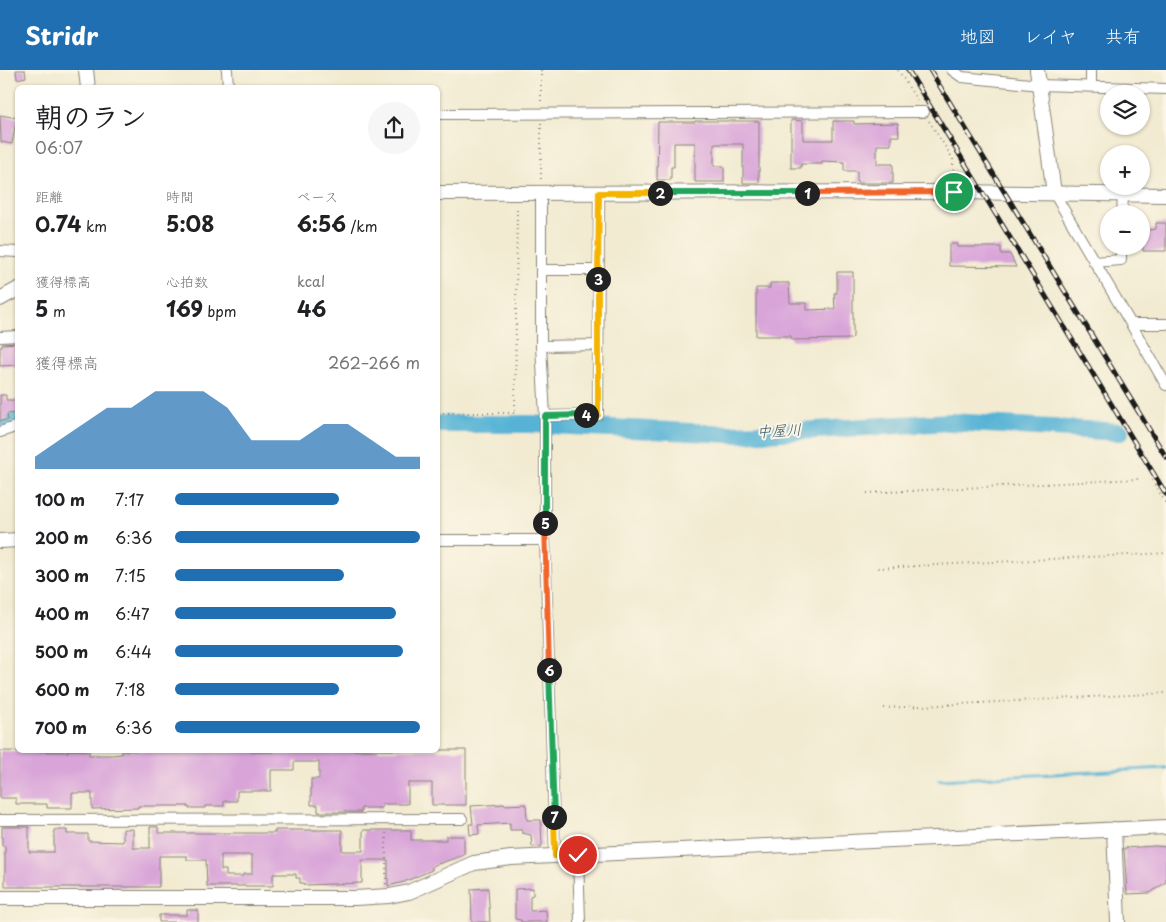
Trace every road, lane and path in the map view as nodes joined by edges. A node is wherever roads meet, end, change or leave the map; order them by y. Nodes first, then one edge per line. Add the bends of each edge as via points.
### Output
1 (86, 70) edge
2 (228, 70) edge
3 (541, 70) edge
4 (898, 70) edge
5 (952, 70) edge
6 (1038, 70) edge
7 (1091, 70) edge
8 (88, 85) edge
9 (228, 85) edge
10 (1040, 85) junction
11 (1091, 87) junction
12 (1166, 89) edge
13 (924, 112) junction
14 (440, 114) edge
15 (541, 114) junction
16 (954, 192) junction
17 (440, 193) edge
18 (517, 193) junction
19 (542, 193) junction
20 (599, 193) junction
21 (1054, 193) junction
22 (1100, 194) edge
23 (1123, 195) edge
24 (1150, 195) edge
25 (1166, 195) edge
26 (1122, 205) edge
27 (0, 251) edge
28 (15, 252) edge
29 (1121, 255) edge
30 (1094, 262) junction
31 (542, 270) junction
32 (598, 270) junction
33 (15, 291) edge
34 (0, 299) edge
35 (1131, 324) junction
36 (1166, 324) edge
37 (15, 336) edge
38 (0, 337) edge
39 (598, 345) junction
40 (542, 346) junction
41 (1166, 385) edge
42 (440, 413) edge
43 (545, 422) junction
44 (15, 427) edge
45 (0, 432) edge
46 (1138, 478) dead end
47 (1152, 480) dead end
48 (867, 492) dead end
49 (1166, 504) edge
50 (0, 540) edge
51 (15, 540) edge
52 (440, 540) edge
53 (545, 540) junction
54 (1166, 553) edge
55 (878, 568) dead end
56 (1166, 694) edge
57 (884, 708) dead end
58 (386, 819) junction
59 (462, 819) dead end
60 (0, 820) edge
61 (1166, 827) edge
62 (1114, 829) junction
63 (578, 855) junction
64 (555, 856) junction
65 (386, 896) junction
66 (0, 898) edge
67 (580, 922) edge
68 (1118, 922) edge

1 - 8 street
2 - 9 street
3 - 15 path
4 - 13 path
5 - 10 street via 962,77
6 - 10 street
7 - 11 street
10 - 11 street
10 - 21 street
11 - 12 street
13 - 15 street
13 - 16 path via 953,158
14 - 15 street
15 - 19 path
16 - 20 street
16 - 21 street
17 - 18 street
18 - 19 street
18 - 42 path via 515,413
19 - 20 street
19 - 31 street
20 - 32 street
21 - 22 street
21 - 30 street
23 - 26 street
24 - 25 street
27 - 28 street
29 - 30 street via 1121,260
30 - 35 street
31 - 32 street
31 - 40 street
32 - 39 street
33 - 34 street
35 - 36 street
35 - 41 street
37 - 38 street
39 - 40 street
39 - 43 street via 598,415
40 - 43 street
43 - 53 street
44 - 45 street
46 - 48 path
47 - 49 path
50 - 51 street
52 - 53 street
53 - 64 street
54 - 55 path
56 - 57 path
58 - 59 street
58 - 60 street
58 - 65 path
61 - 62 street
62 - 63 street
62 - 68 street
63 - 64 street
63 - 67 street
64 - 65 street via 474,864 409,892
65 - 66 street

